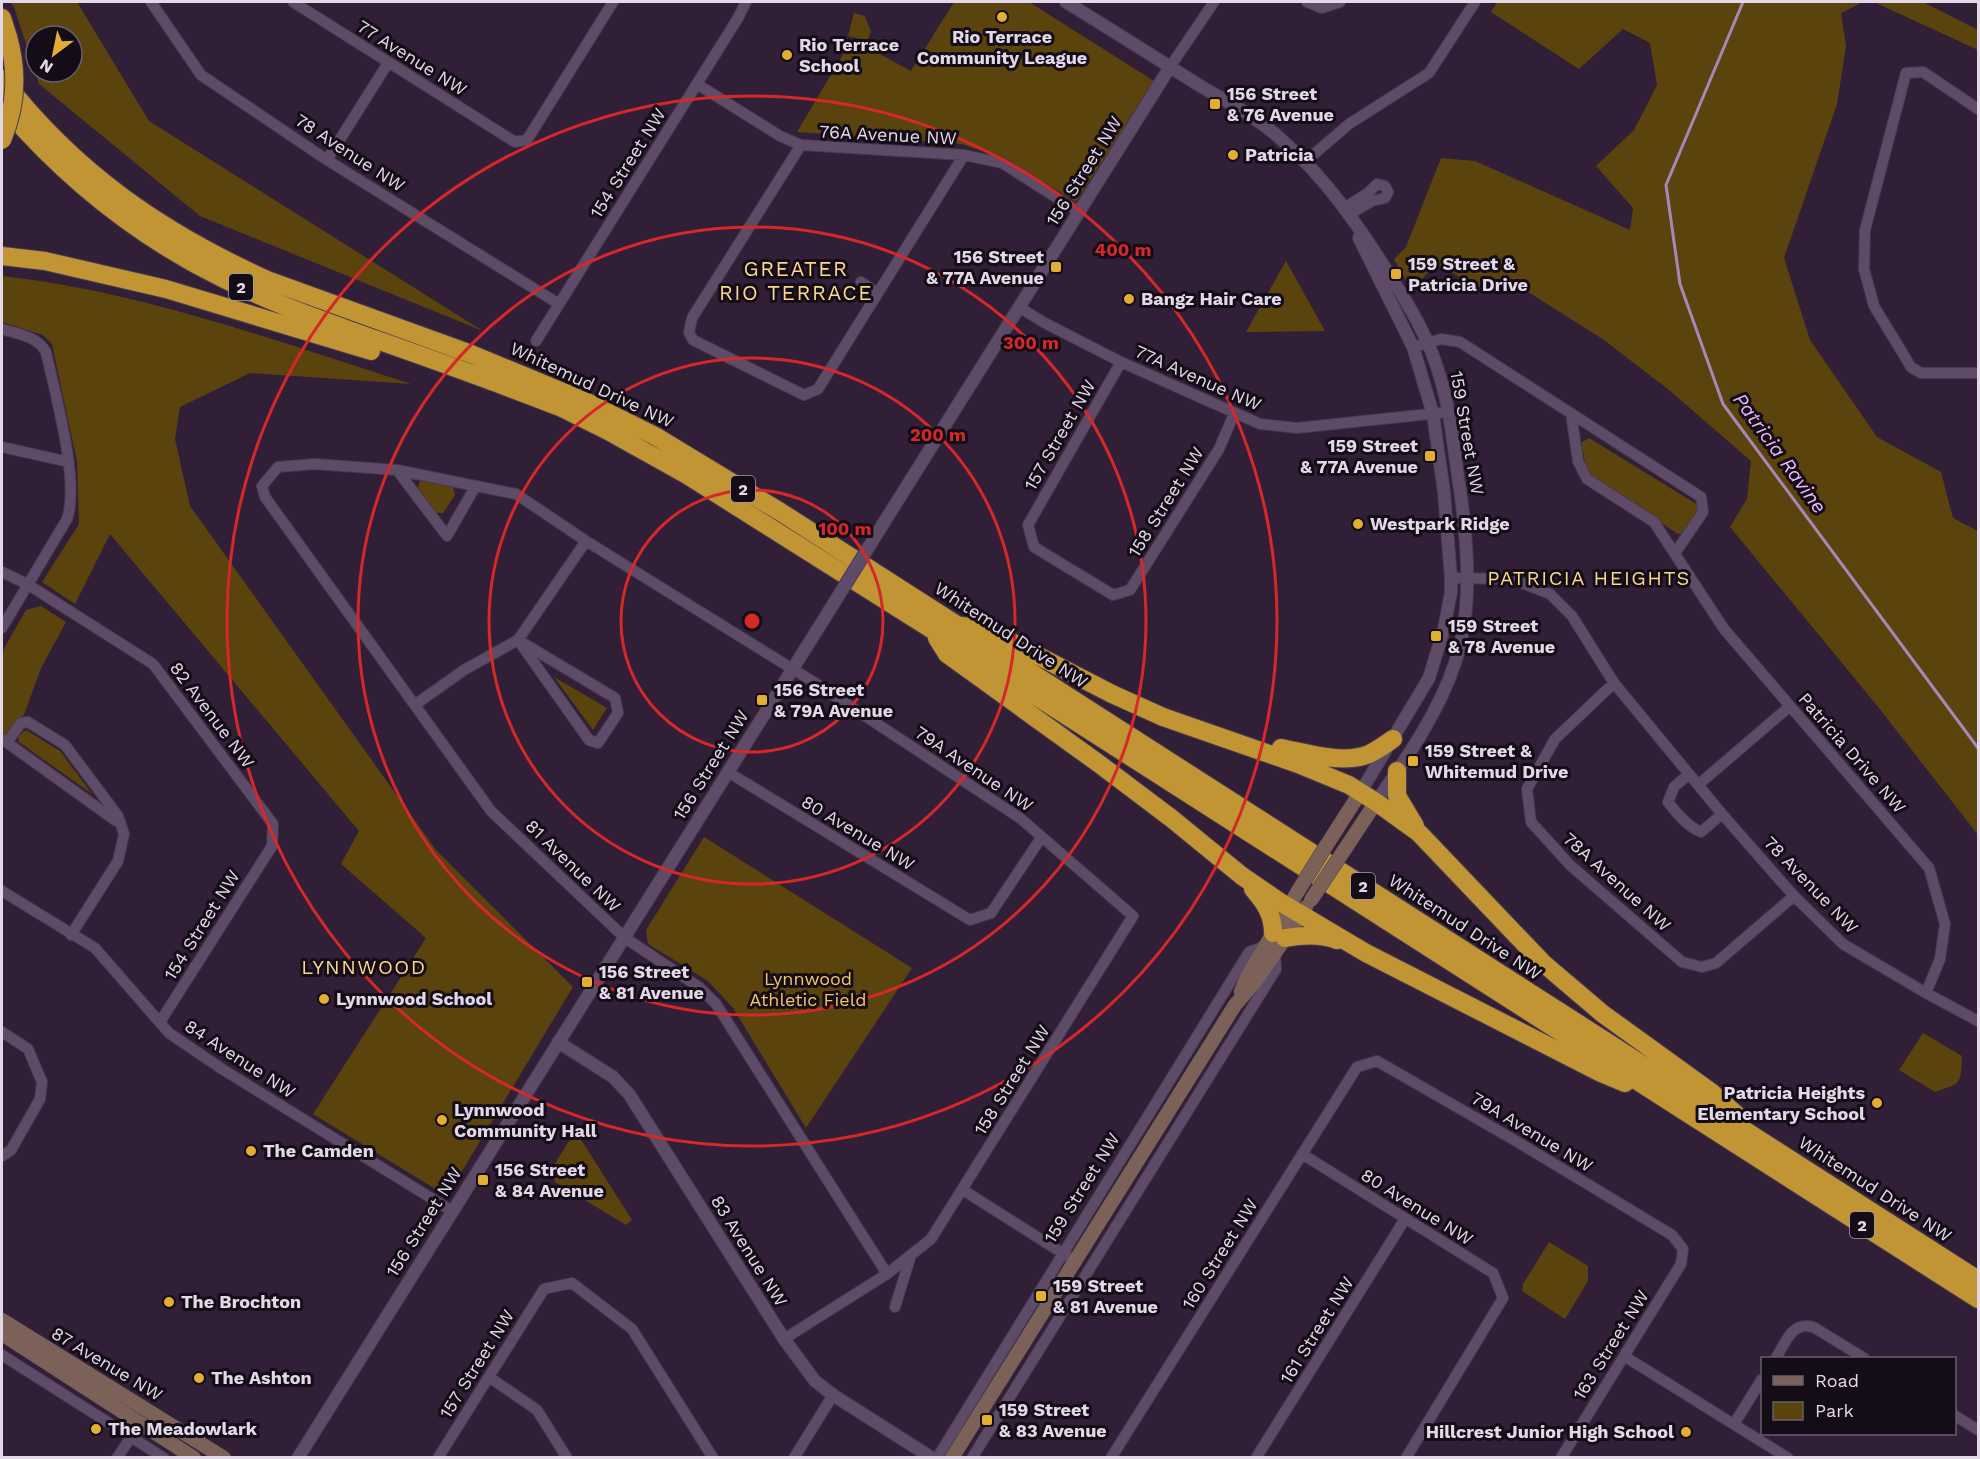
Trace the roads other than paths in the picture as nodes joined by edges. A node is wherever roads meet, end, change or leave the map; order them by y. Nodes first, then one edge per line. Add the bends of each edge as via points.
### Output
1 (151, 2) edge
2 (293, 2) edge
3 (613, 2) edge
4 (746, 2) edge
5 (1214, 2) edge
6 (1307, 2) edge
7 (1339, 2) edge
8 (1475, 2) edge
9 (1073, 3) edge
10 (2, 18) edge
11 (388, 63) junction
12 (1170, 67) junction
13 (2, 79) edge
14 (697, 84) junction
15 (2, 104) edge
16 (1978, 109) edge
17 (2, 140) edge
18 (801, 146) junction
19 (964, 155) junction
20 (327, 159) junction
21 (1306, 161) junction
22 (1346, 211) junction
23 (1079, 212) junction
24 (2, 256) edge
25 (861, 282) dead end
26 (877, 293) junction
27 (559, 304) junction
28 (1019, 307) junction
29 (2, 329) edge
30 (536, 341) dead end
31 (1428, 343) junction
32 (1413, 346) junction
33 (1121, 362) junction
34 (1978, 373) edge
35 (526, 394) junction
36 (1448, 412) junction
37 (1571, 413) junction
38 (1234, 414) junction
39 (1433, 414) junction
40 (2, 447) edge
41 (69, 462) junction
42 (278, 467) joint
43 (397, 470) junction
44 (475, 487) junction
45 (586, 541) junction
46 (1675, 553) junction
47 (2, 572) edge
48 (1451, 578) junction
49 (1467, 578) junction
50 (27, 584) junction
51 (1113, 595) joint
52 (957, 625) junction
53 (2, 628) edge
54 (931, 629) junction
55 (518, 640) junction
56 (792, 668) junction
57 (1614, 683) junction
58 (416, 704) junction
59 (1790, 706) junction
60 (1191, 727) junction
61 (1393, 739) junction
62 (4, 741) edge
63 (1397, 771) junction
64 (729, 772) junction
65 (1689, 774) junction
66 (1698, 785) junction
67 (1368, 797) junction
68 (1722, 814) junction
69 (1419, 833) junction
70 (124, 834) junction
71 (1041, 838) junction
72 (272, 846) joint
73 (1242, 876) junction
74 (2, 891) edge
75 (1794, 896) junction
76 (1300, 903) junction
77 (1133, 916) joint
78 (71, 935) junction
79 (625, 938) junction
80 (1275, 942) junction
81 (1366, 953) junction
82 (1926, 993) junction
83 (1978, 1021) edge
84 (160, 1022) junction
85 (2, 1032) edge
86 (558, 1042) junction
87 (1357, 1067) joint
88 (1666, 1099) junction
89 (1769, 1146) junction
90 (6, 1153) edge
91 (1302, 1154) junction
92 (963, 1190) junction
93 (452, 1211) junction
94 (1405, 1219) junction
95 (1683, 1249) joint
96 (1062, 1253) junction
97 (911, 1255) junction
98 (1075, 1261) junction
99 (887, 1274) junction
100 (1978, 1280) edge
101 (1978, 1299) edge
102 (895, 1307) dead end
103 (2, 1320) edge
104 (2, 1334) edge
105 (784, 1339) junction
106 (2, 1355) edge
107 (1624, 1356) junction
108 (1777, 1357) edge
109 (1861, 1357) edge
110 (489, 1377) junction
111 (1761, 1381) edge
112 (833, 1395) junction
113 (1956, 1416) edge
114 (1734, 1424) junction
115 (1978, 1430) edge
116 (130, 1437) junction
117 (117, 1458) edge
118 (164, 1458) edge
119 (194, 1458) edge
120 (224, 1458) edge
121 (298, 1458) edge
122 (438, 1458) edge
123 (567, 1458) edge
124 (713, 1458) edge
125 (794, 1458) edge
126 (935, 1458) edge
127 (952, 1458) edge
128 (972, 1458) edge
129 (1111, 1458) edge
130 (1256, 1458) edge
131 (1406, 1458) edge
132 (1561, 1458) edge
133 (1788, 1458) edge

1 - 20 street, 78 Avenue NW via 201,75
2 - 11 street, 77 Avenue NW
3 - 11 street, 77 Avenue NW via 527,140 515,142
4 - 14 street, 154 Street NW
5 - 12 street, 156 Street NW
6 - 7 street via 1322,8
8 - 21 street via 1429,73 1350,124
9 - 12 street, 159 Street NW
10 - 17 highway, bridge via 14,68 14,100
11 - 20 street
12 - 21 street, 159 Street NW via 1258,122
12 - 23 street, 156 Street NW
13 - 52 highway, Whitemud Drive NW / 2 via 83,167 166,228 267,280 518,372 588,402 718,473
14 - 18 street, 76A Avenue NW
14 - 27 street, 154 Street NW
15 - 35 highway, Whitemud Drive NW / 2 via 73,178 121,217 189,261 263,298
16 - 34 street via 1923,72 1906,73 1865,230 1864,269 1875,306 1911,367 1921,373
18 - 19 street, 76A Avenue NW
18 - 26 street via 692,318 689,332 693,340 804,395 818,389
19 - 23 street, 76A Avenue NW via 1002,163
19 - 26 street
20 - 27 street, 78 Avenue NW
21 - 22 street, 159 Street NW
22 - 31 street, 159 Street NW via 1404,298
22 - 32 street, 159 Street NW
23 - 28 street, 156 Street NW
24 - 35 highway via 45,261 166,289 353,345 496,395
25 - 26 street
27 - 30 street, 154 Street NW
28 - 33 street, 77A Avenue NW
28 - 56 street, 156 Street NW, bridge
29 - 41 street via 36,340 46,352
31 - 32 street
31 - 36 street, 159 Street NW via 1441,377
31 - 37 street via 1441,339 1460,342
32 - 39 street, 159 Street NW
33 - 38 street, 77A Avenue NW
33 - 51 street, 157 Street NW via 1028,525 1034,546
35 - 54 highway, Whitemud Drive NW / 2 via 608,431 687,475
36 - 39 street, 77A Avenue NW
36 - 49 street, 159 Street NW via 1465,525
37 - 46 street, Patricia Drive NW via 1578,461 1587,479 1654,522
37 - 46 street via 1701,497 1703,512
38 - 39 street, 77A Avenue NW via 1260,424 1297,428
38 - 51 street, 158 Street NW via 1219,448 1130,590
39 - 48 street, 159 Street NW
40 - 41 street
41 - 50 street via 72,501 67,519
42 - 43 street, 79A Avenue NW via 315,464
42 - 58 street, 81 Avenue NW via 262,486 265,497
43 - 44 street, 79A Avenue NW
43 - 44 street via 447,536
44 - 45 street, 79A Avenue NW via 516,494
45 - 55 street
45 - 56 street, 79A Avenue NW
46 - 59 street, Patricia Drive NW via 1724,629
47 - 50 street, 82 Avenue NW
48 - 49 street, 78 Avenue NW
48 - 61 street, 159 Street NW via 1444,628 1429,678
49 - 57 street, 78 Avenue NW via 1512,579 1550,594 1572,616
49 - 63 street, 159 Street NW via 1455,662 1433,712
50 - 53 street
50 - 72 street, 82 Avenue NW via 153,664 273,824
52 - 60 highway via 986,629 1112,694
52 - 89 highway, Whitemud Drive NW / 2
54 - 73 highway via 947,654 1144,797
54 - 88 highway, Whitemud Drive NW / 2
55 - 55 street via 589,740 598,743 618,713 615,698
55 - 58 street via 464,670
56 - 64 street, 156 Street NW
56 - 71 street, 79A Avenue NW via 1020,818
57 - 65 street, 78 Avenue NW
57 - 75 street, 78A Avenue NW via 1555,739 1527,789 1531,822 1570,866 1682,962 1702,967 1716,963
58 - 79 street, 81 Avenue NW via 491,811
59 - 66 street
59 - 82 street, Patricia Drive NW via 1929,868 1945,924 1940,959
60 - 61 highway via 1340,758 1370,754
60 - 67 highway via 1298,764
61 - 67 street, 159 Street NW
62 - 70 street via 114,818
62 - 70 street via 21,723 28,722 65,745 118,816
63 - 67 street, 159 Street NW
63 - 69 highway via 1397,796
64 - 71 street, 80 Avenue NW via 970,920 991,913
64 - 79 street, 156 Street NW
65 - 66 street, 78 Avenue NW
65 - 68 street via 1674,787 1668,802 1678,816 1701,832
66 - 68 street, 78 Avenue NW
67 - 69 highway
67 - 76 main road, 159 Street NW, bridge via 1347,846
67 - 76 main road, 159 Street NW, bridge via 1332,836
68 - 75 street, 78 Avenue NW
69 - 89 highway via 1543,963 1603,1014 1721,1100
70 - 78 street via 118,861
71 - 77 street, 79A Avenue NW
72 - 84 street, 154 Street NW
73 - 76 highway
73 - 80 highway via 1269,911
74 - 78 street, 84 Avenue NW
75 - 82 street, 78 Avenue NW via 1843,944
76 - 80 main road, 159 Street NW
76 - 81 highway
77 - 92 street, 158 Street NW
78 - 84 street, 84 Avenue NW via 95,948
79 - 86 street, 156 Street NW
79 - 99 street, 81 Avenue NW via 699,987 716,1004
80 - 81 highway via 1296,936 1328,937
80 - 96 street, 159 Street NW via 1250,952
80 - 98 main road, 159 Street NW via 1247,977 1235,1005
80 - 128 street, 159 Street NW via 1276,969
81 - 88 highway via 1600,1073
82 - 83 street, 78 Avenue NW
84 - 93 street, 84 Avenue NW via 169,1033 222,1069
85 - 90 street via 28,1049 42,1082 40,1099
86 - 93 street, 156 Street NW
86 - 105 street, 83 Avenue NW via 613,1077 629,1094
87 - 91 street, 160 Street NW
87 - 95 street, 79A Avenue NW via 1377,1061 1672,1235
88 - 101 highway, Whitemud Drive NW / 2
89 - 100 highway, Whitemud Drive NW / 2
91 - 94 street, 80 Avenue NW
91 - 129 street, 160 Street NW
92 - 96 street
92 - 97 street, 158 Street NW via 931,1239
93 - 121 street, 156 Street NW
94 - 130 street, 161 Street NW
94 - 131 street, 80 Avenue NW via 1493,1273 1503,1298
95 - 107 street, 163 Street NW via 1681,1264
96 - 98 street
96 - 126 street, 159 Street NW
97 - 99 street, 158 Street NW
97 - 102 street
98 - 127 main road, 159 Street NW
99 - 105 street, 158 Street NW
103 - 120 main road, 87 Avenue NW
104 - 119 main road, 87 Avenue NW
105 - 112 street, 83 Avenue NW via 815,1381
106 - 116 street
107 - 114 street
107 - 132 street, 163 Street NW
108 - 109 street via 1792,1332 1803,1325 1815,1328
110 - 122 street, 157 Street NW
110 - 123 street via 537,1410
110 - 124 street, 157 Street NW via 544,1289 572,1283 632,1329
111 - 114 street
112 - 125 street
112 - 126 street, 83 Avenue NW
113 - 115 street
114 - 133 street
116 - 117 street
116 - 118 street

